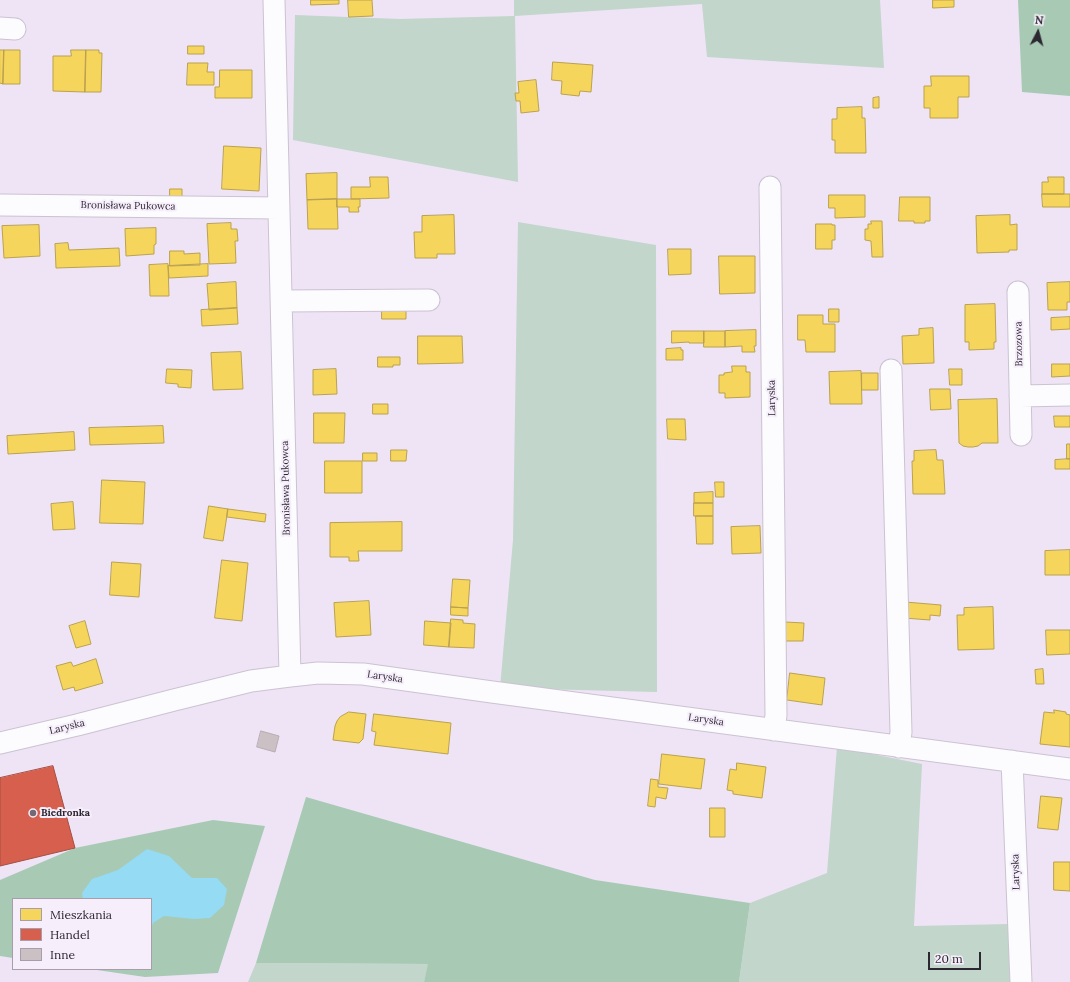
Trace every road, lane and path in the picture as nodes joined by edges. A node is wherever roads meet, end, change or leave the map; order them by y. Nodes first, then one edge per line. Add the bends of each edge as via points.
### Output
1 (274, 0) edge
2 (770, 187) dead end
3 (0, 205) edge
4 (279, 208) junction
5 (1018, 292) dead end
6 (429, 300) dead end
7 (282, 301) junction
8 (890, 370) dead end
9 (1070, 395) edge
10 (1020, 396) junction
11 (1021, 435) dead end
12 (290, 676) junction
13 (774, 730) junction
14 (0, 743) edge
15 (899, 747) junction
16 (1012, 761) junction
17 (1070, 769) edge
18 (1021, 982) edge

1 - 4 street, Bronisława Pukowca
2 - 13 street, Laryska via 776,715
3 - 4 street, Bronisława Pukowca
4 - 7 street, Bronisława Pukowca
5 - 10 street, Brzozowa
6 - 7 street
7 - 12 street, Bronisława Pukowca
8 - 15 street via 901,732
9 - 10 street
10 - 11 street, Brzozowa
12 - 13 street, Laryska via 318,673 363,674
12 - 14 street, Laryska via 236,685
13 - 15 street, Laryska
15 - 16 street, Laryska
16 - 17 street, Laryska
16 - 18 street, Laryska

